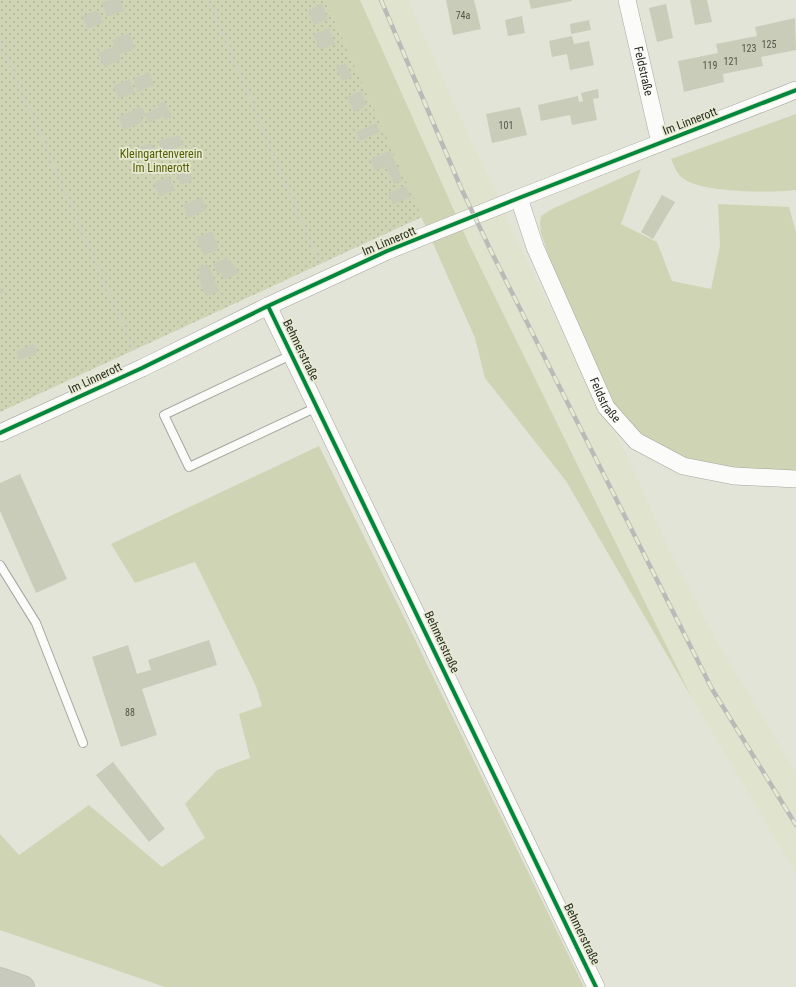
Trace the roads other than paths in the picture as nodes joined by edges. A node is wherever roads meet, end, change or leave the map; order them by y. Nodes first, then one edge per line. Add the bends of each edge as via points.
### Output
1 (627, 0) edge
2 (796, 90) edge
3 (660, 143) junction
4 (519, 198) junction
5 (268, 306) junction
6 (292, 355) junction
7 (317, 407) junction
8 (0, 433) edge
9 (796, 479) edge
10 (0, 565) edge
11 (83, 743) dead end
12 (0, 978) edge
13 (23, 987) edge
14 (596, 987) edge

1 - 3 street, Feldstraße
2 - 3 street, Im Linnerott
3 - 4 street, Im Linnerott
4 - 5 street, Im Linnerott via 387,251
4 - 9 street, Feldstraße via 535,247 606,407 636,441 683,466 734,476
5 - 6 street, Behmerstraße
5 - 8 street, Im Linnerott via 142,368
6 - 7 street, Behmerstraße
6 - 7 lane via 164,416 189,467
7 - 14 street, Behmerstraße
10 - 11 lane via 36,623
12 - 13 highway

